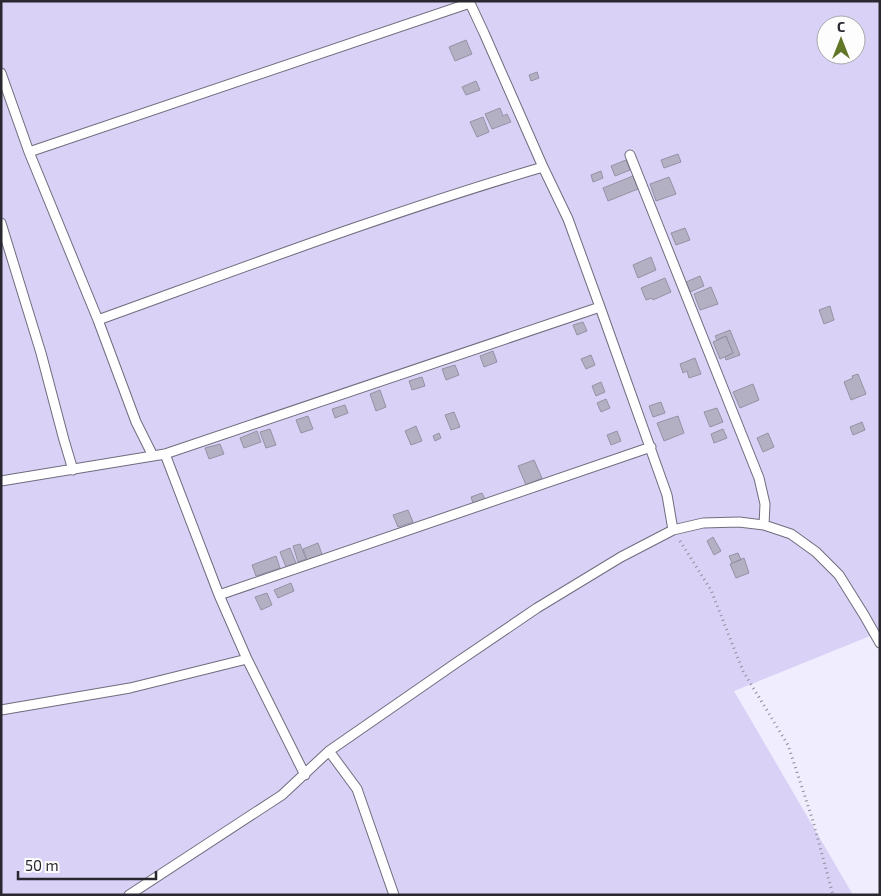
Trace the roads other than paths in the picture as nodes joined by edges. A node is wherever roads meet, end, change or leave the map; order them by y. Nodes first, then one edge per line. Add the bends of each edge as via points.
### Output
1 (469, 2) edge
2 (1, 74) edge
3 (29, 152) junction
4 (630, 155) dead end
5 (543, 167) junction
6 (1, 223) edge
7 (600, 306) junction
8 (98, 320) junction
9 (650, 447) junction
10 (165, 454) junction
11 (153, 456) junction
12 (73, 470) junction
13 (1, 481) edge
14 (764, 525) junction
15 (673, 530) junction
16 (219, 595) junction
17 (880, 643) edge
18 (247, 659) junction
19 (1, 710) edge
20 (329, 751) junction
21 (305, 775) junction
22 (129, 895) edge
23 (394, 895) edge

1 - 3 lane
1 - 5 lane
2 - 3 lane
3 - 8 lane
4 - 14 lane via 759,478 765,504
5 - 7 lane via 568,219
5 - 8 lane via 467,190
6 - 12 lane
7 - 9 lane
7 - 10 lane
8 - 11 lane via 136,422
9 - 15 lane via 667,495
9 - 16 lane
10 - 11 lane
10 - 16 lane
11 - 12 lane
12 - 13 lane
14 - 15 lane via 740,522 703,524
14 - 17 lane via 791,534 840,574
15 - 20 lane via 537,608
16 - 18 lane
18 - 19 lane via 130,688
18 - 21 lane
20 - 21 lane
20 - 23 lane via 357,789
21 - 22 lane via 282,795

